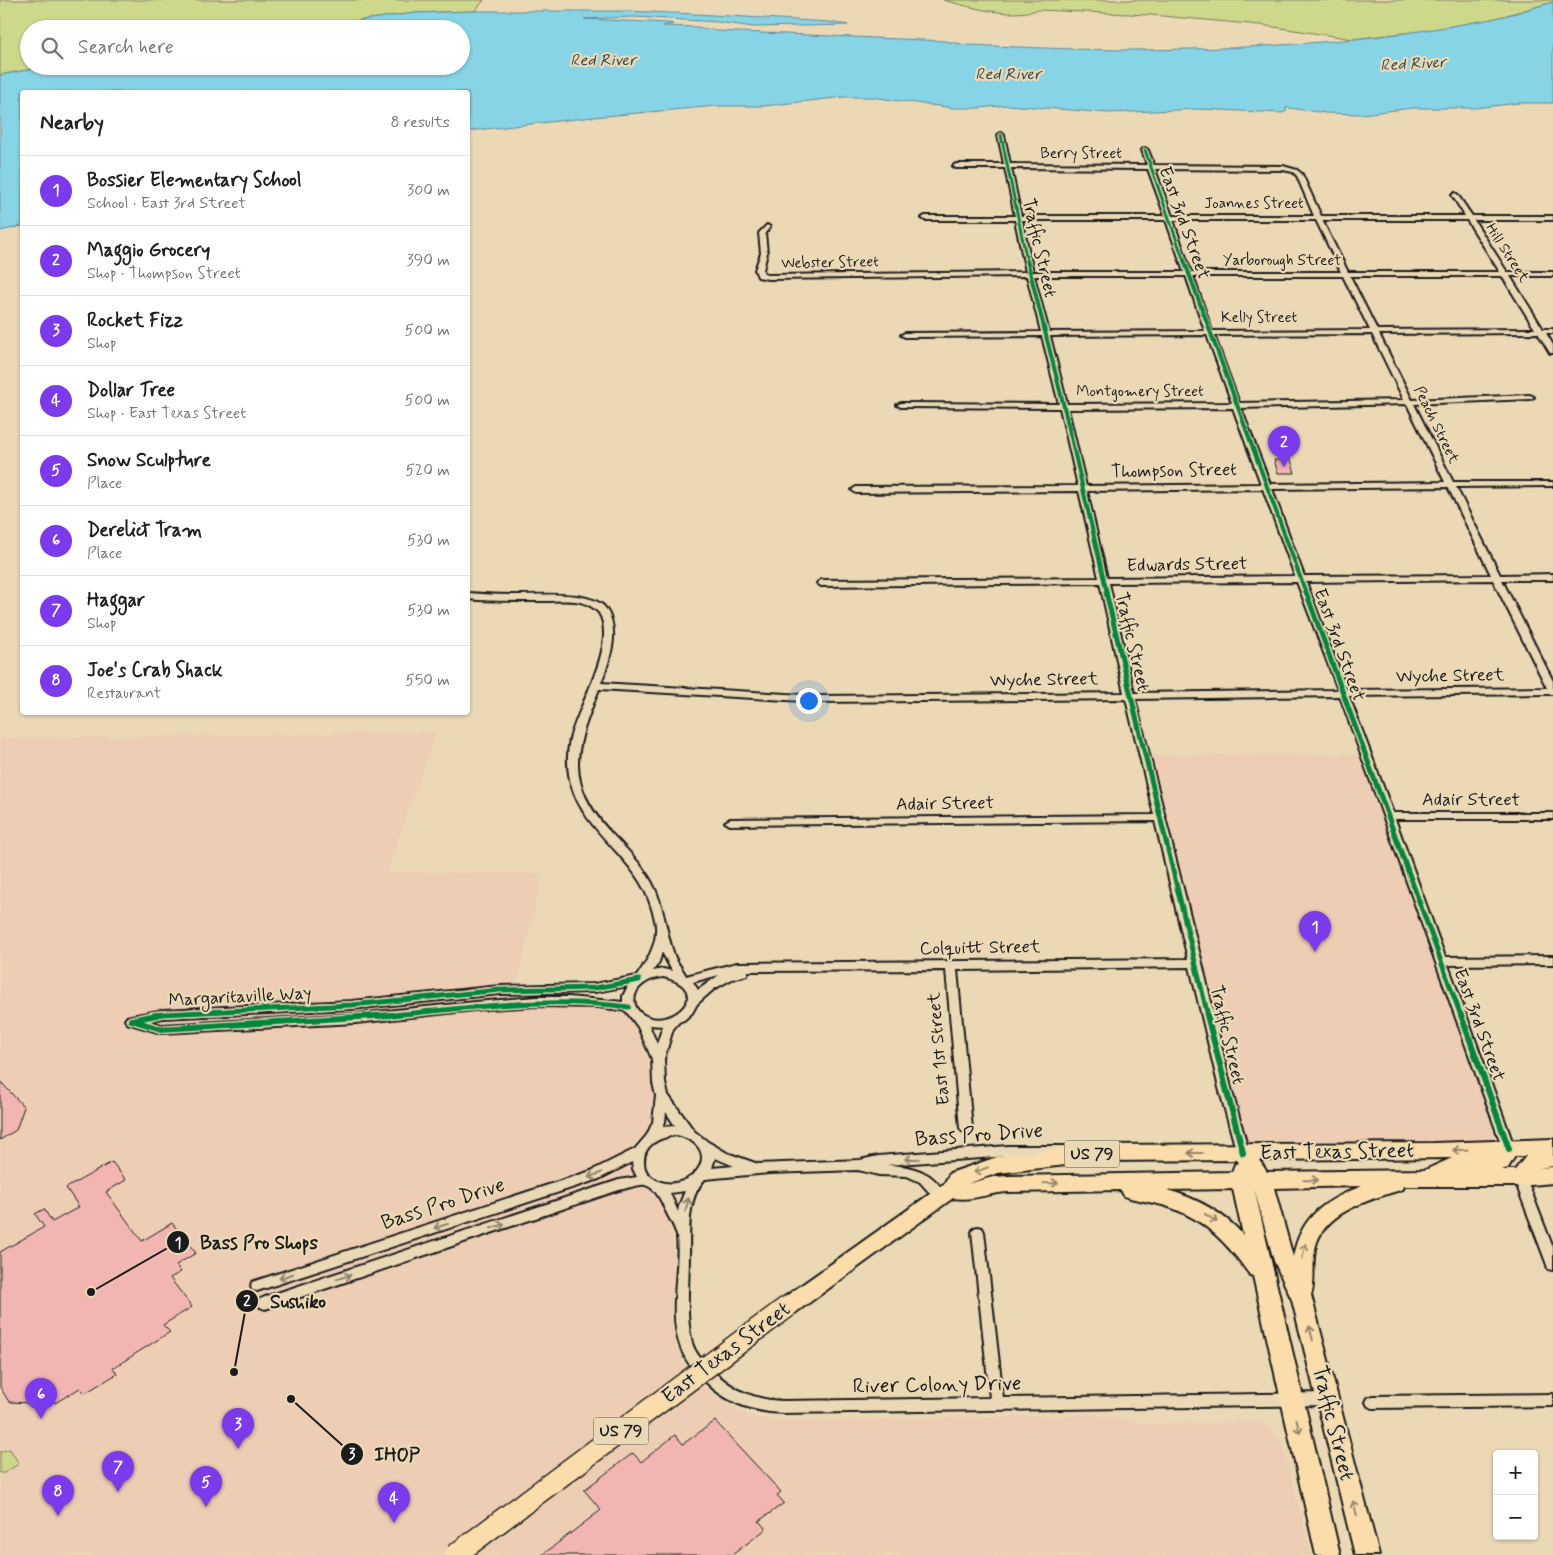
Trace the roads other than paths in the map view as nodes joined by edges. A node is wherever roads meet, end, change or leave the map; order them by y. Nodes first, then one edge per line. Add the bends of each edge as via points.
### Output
1 (1001, 136) dead end
2 (1145, 150) dead end
3 (956, 166) dead end
4 (1007, 166) junction
5 (1150, 167) junction
6 (1295, 171) joint
7 (1455, 195) dead end
8 (1167, 217) junction
9 (925, 218) dead end
10 (1018, 218) junction
11 (1318, 218) junction
12 (1468, 218) junction
13 (1553, 218) edge
14 (767, 226) dead end
15 (1030, 274) junction
16 (1505, 274) junction
17 (1553, 274) edge
18 (892, 275) joint
19 (1188, 275) junction
20 (1347, 275) junction
21 (1540, 330) junction
22 (1553, 330) edge
23 (1209, 332) junction
24 (1375, 332) junction
25 (1046, 334) junction
26 (905, 335) dead end
27 (1553, 351) edge
28 (1530, 397) dead end
29 (1410, 403) junction
30 (901, 405) dead end
31 (1236, 405) junction
32 (1064, 407) junction
33 (1553, 484) edge
34 (1450, 485) junction
35 (1266, 486) junction
36 (1081, 488) junction
37 (856, 490) dead end
38 (1498, 578) junction
39 (1553, 578) edge
40 (1301, 580) junction
41 (1104, 582) junction
42 (821, 583) dead end
43 (470, 596) edge
44 (597, 686) junction
45 (1553, 691) edge
46 (1342, 693) junction
47 (1130, 696) junction
48 (1389, 816) junction
49 (1553, 816) edge
50 (1160, 818) junction
51 (730, 822) dead end
52 (662, 932) junction
53 (1553, 960) edge
54 (1440, 961) junction
55 (1196, 962) junction
56 (951, 966) junction
57 (764, 968) junction
58 (640, 979) junction
59 (683, 979) junction
60 (694, 1001) junction
61 (632, 1011) junction
62 (676, 1019) junction
63 (658, 1058) junction
64 (662, 1096) junction
65 (966, 1128) dead end
66 (690, 1134) junction
67 (651, 1137) junction
68 (705, 1146) junction
69 (1553, 1147) edge
70 (1509, 1149) junction
71 (638, 1153) junction
72 (1100, 1153) junction
73 (1244, 1153) junction
74 (1553, 1158) edge
75 (860, 1165) junction
76 (769, 1168) junction
77 (1553, 1175) edge
78 (699, 1177) junction
79 (1416, 1178) junction
80 (1520, 1178) junction
81 (1241, 1180) junction
82 (1262, 1180) junction
83 (652, 1182) junction
84 (1081, 1183) junction
85 (945, 1193) junction
86 (683, 1232) junction
87 (978, 1232) dead end
88 (1553, 1265) edge
89 (1262, 1277) junction
90 (257, 1286) dead end
91 (1303, 1300) junction
92 (264, 1303) dead end
93 (1327, 1399) junction
94 (1292, 1400) junction
95 (1553, 1400) edge
96 (1372, 1402) dead end
97 (996, 1404) junction
98 (455, 1555) edge
99 (1328, 1555) edge
100 (1366, 1555) edge

1 - 4 street, Traffic Street
2 - 5 street, East 3rd Street
3 - 4 street, Berry Street
4 - 5 street, Berry Street
4 - 10 street, Traffic Street
5 - 6 street, Berry Street via 1283,168
5 - 8 street, East 3rd Street
6 - 11 street, Peach Street via 1300,175
7 - 12 street, Hill Street
8 - 10 street, Joannes Street
8 - 11 street, Joannes Street
8 - 19 street, East 3rd Street
9 - 10 street, Joannes Street
10 - 15 street, Traffic Street
11 - 12 street, Joannes Street
11 - 20 street, Peach Street
12 - 13 street, Joannes Street
12 - 16 street, Hill Street
14 - 18 street, Webster Street via 762,233 764,253 759,270 763,276
15 - 18 street, Yarborough Street
15 - 19 street, Yarborough Street
15 - 25 street, Traffic Street
16 - 17 street, Yarborough Street
16 - 20 street, Yarborough Street
16 - 21 street, Hill Street
19 - 20 street, Yarborough Street
19 - 23 street, East 3rd Street
20 - 24 street, Peach Street
21 - 22 street, Kelly Street
21 - 24 street, Kelly Street
21 - 27 street, Hill Street
23 - 24 street, Kelly Street
23 - 25 street, Kelly Street
23 - 31 street, East 3rd Street
24 - 29 street, Peach Street
25 - 26 street, Kelly Street
25 - 32 street, Traffic Street
28 - 29 street, Montgomery Street
29 - 31 street, Montgomery Street
29 - 34 street, Peach Street
30 - 32 street, Montgomery Street
31 - 32 street, Montgomery Street
31 - 35 street, East 3rd Street
32 - 36 street, Traffic Street
33 - 34 street, Thompson Street
34 - 35 street, Thompson Street
34 - 38 street, Peach Street
35 - 36 street, Thompson Street
35 - 40 street, East 3rd Street
36 - 37 street, Thompson Street
36 - 41 street, Traffic Street
38 - 39 street, Edwards Street
38 - 40 street, Edwards Street
38 - 45 street, Peach Street
40 - 41 street, Edwards Street
40 - 46 street, East 3rd Street
41 - 42 street, Edwards Street
41 - 47 street, Traffic Street
43 - 44 street via 578,599 597,603 606,612 609,631
44 - 47 street, Wyche Street via 821,699
44 - 52 street via 575,739 576,786 592,816 647,883 655,900
45 - 46 street, Wyche Street
46 - 47 street, Wyche Street
46 - 48 street, East 3rd Street
47 - 50 street, Traffic Street
48 - 49 street, Adair Street
48 - 54 street, East 3rd Street
50 - 51 street, Adair Street
50 - 55 street, Traffic Street
52 - 58 street via 654,962
52 - 59 street via 668,955
53 - 54 street
54 - 70 street, East 3rd Street
55 - 56 street, Colquitt Street
55 - 73 street, Traffic Street via 1225,1088
56 - 57 street, Colquitt Street
56 - 65 street, East 1st Street
57 - 59 street, Colquitt Street via 737,967
57 - 60 street, Colquitt Street via 724,977
58 - 59 street via 663,973
58 - 61 street via 628,994
58 - 61 street, Margaritaville Way via 595,988 500,990 352,1005 163,1014 132,1020 161,1029 356,1019 525,1002 602,1002
59 - 60 street via 694,991
60 - 62 street via 686,1013
61 - 62 street via 654,1022
61 - 63 street via 646,1029
62 - 63 street via 668,1027
63 - 64 street
64 - 66 street
64 - 67 street via 659,1122
66 - 67 street via 668,1131
66 - 68 street
67 - 71 street
68 - 76 street, Bass Pro Drive via 737,1164
68 - 78 street via 708,1160
69 - 70 main road, East Texas Street / US 79
70 -> 73 main road, East Texas Street / US 79
70 - 79 main road via 1501,1162 1459,1164
71 - 83 street via 638,1168
71 -> 90 street, Bass Pro Drive via 595,1175
73 -> 72 main road, East Texas Street / US 79
72 -> 75 street, Bass Pro Drive via 1008,1151
72 -> 85 main road, East Texas Street / US 79 via 997,1165 957,1179
73 - 81 main road, Traffic Street
73 - 82 main road, Traffic Street
74 - 80 main road via 1534,1160
75 - 76 street, Bass Pro Drive
75 - 85 street, Bass Pro Drive via 879,1170 908,1171
76 - 78 street, Bass Pro Drive
77 - 80 main road, East Texas Street
78 - 83 street via 674,1188
86 -> 78 street, River Colony Drive via 685,1206
79 - 80 main road, East Texas Street
82 -> 79 main road, East Texas Street
91 -> 79 main road via 1303,1256 1312,1229 1320,1219 1356,1196
80 - 88 street
81 - 82 main road, East Texas Street
81 - 84 main road, East Texas Street
81 - 89 main road, Traffic Street
82 - 91 main road, Traffic Street via 1284,1261
83 - 86 street, River Colony Drive via 667,1197 677,1225
92 -> 83 street, Bass Pro Drive via 619,1185
85 -> 84 main road, East Texas Street via 969,1192 993,1185
84 -> 89 main road via 1150,1193 1194,1207 1221,1224 1236,1239
85 - 98 main road, East Texas Street / US 79, bridge
86 - 97 street, River Colony Drive via 685,1342 700,1367 735,1396 769,1407
87 - 97 street
89 - 94 main road, Traffic Street
93 -> 91 main road, Traffic Street
93 - 94 street, River Colony Drive
100 -> 93 main road, Traffic Street
94 - 97 street, River Colony Drive
94 -> 99 main road, Traffic Street
95 - 96 street

